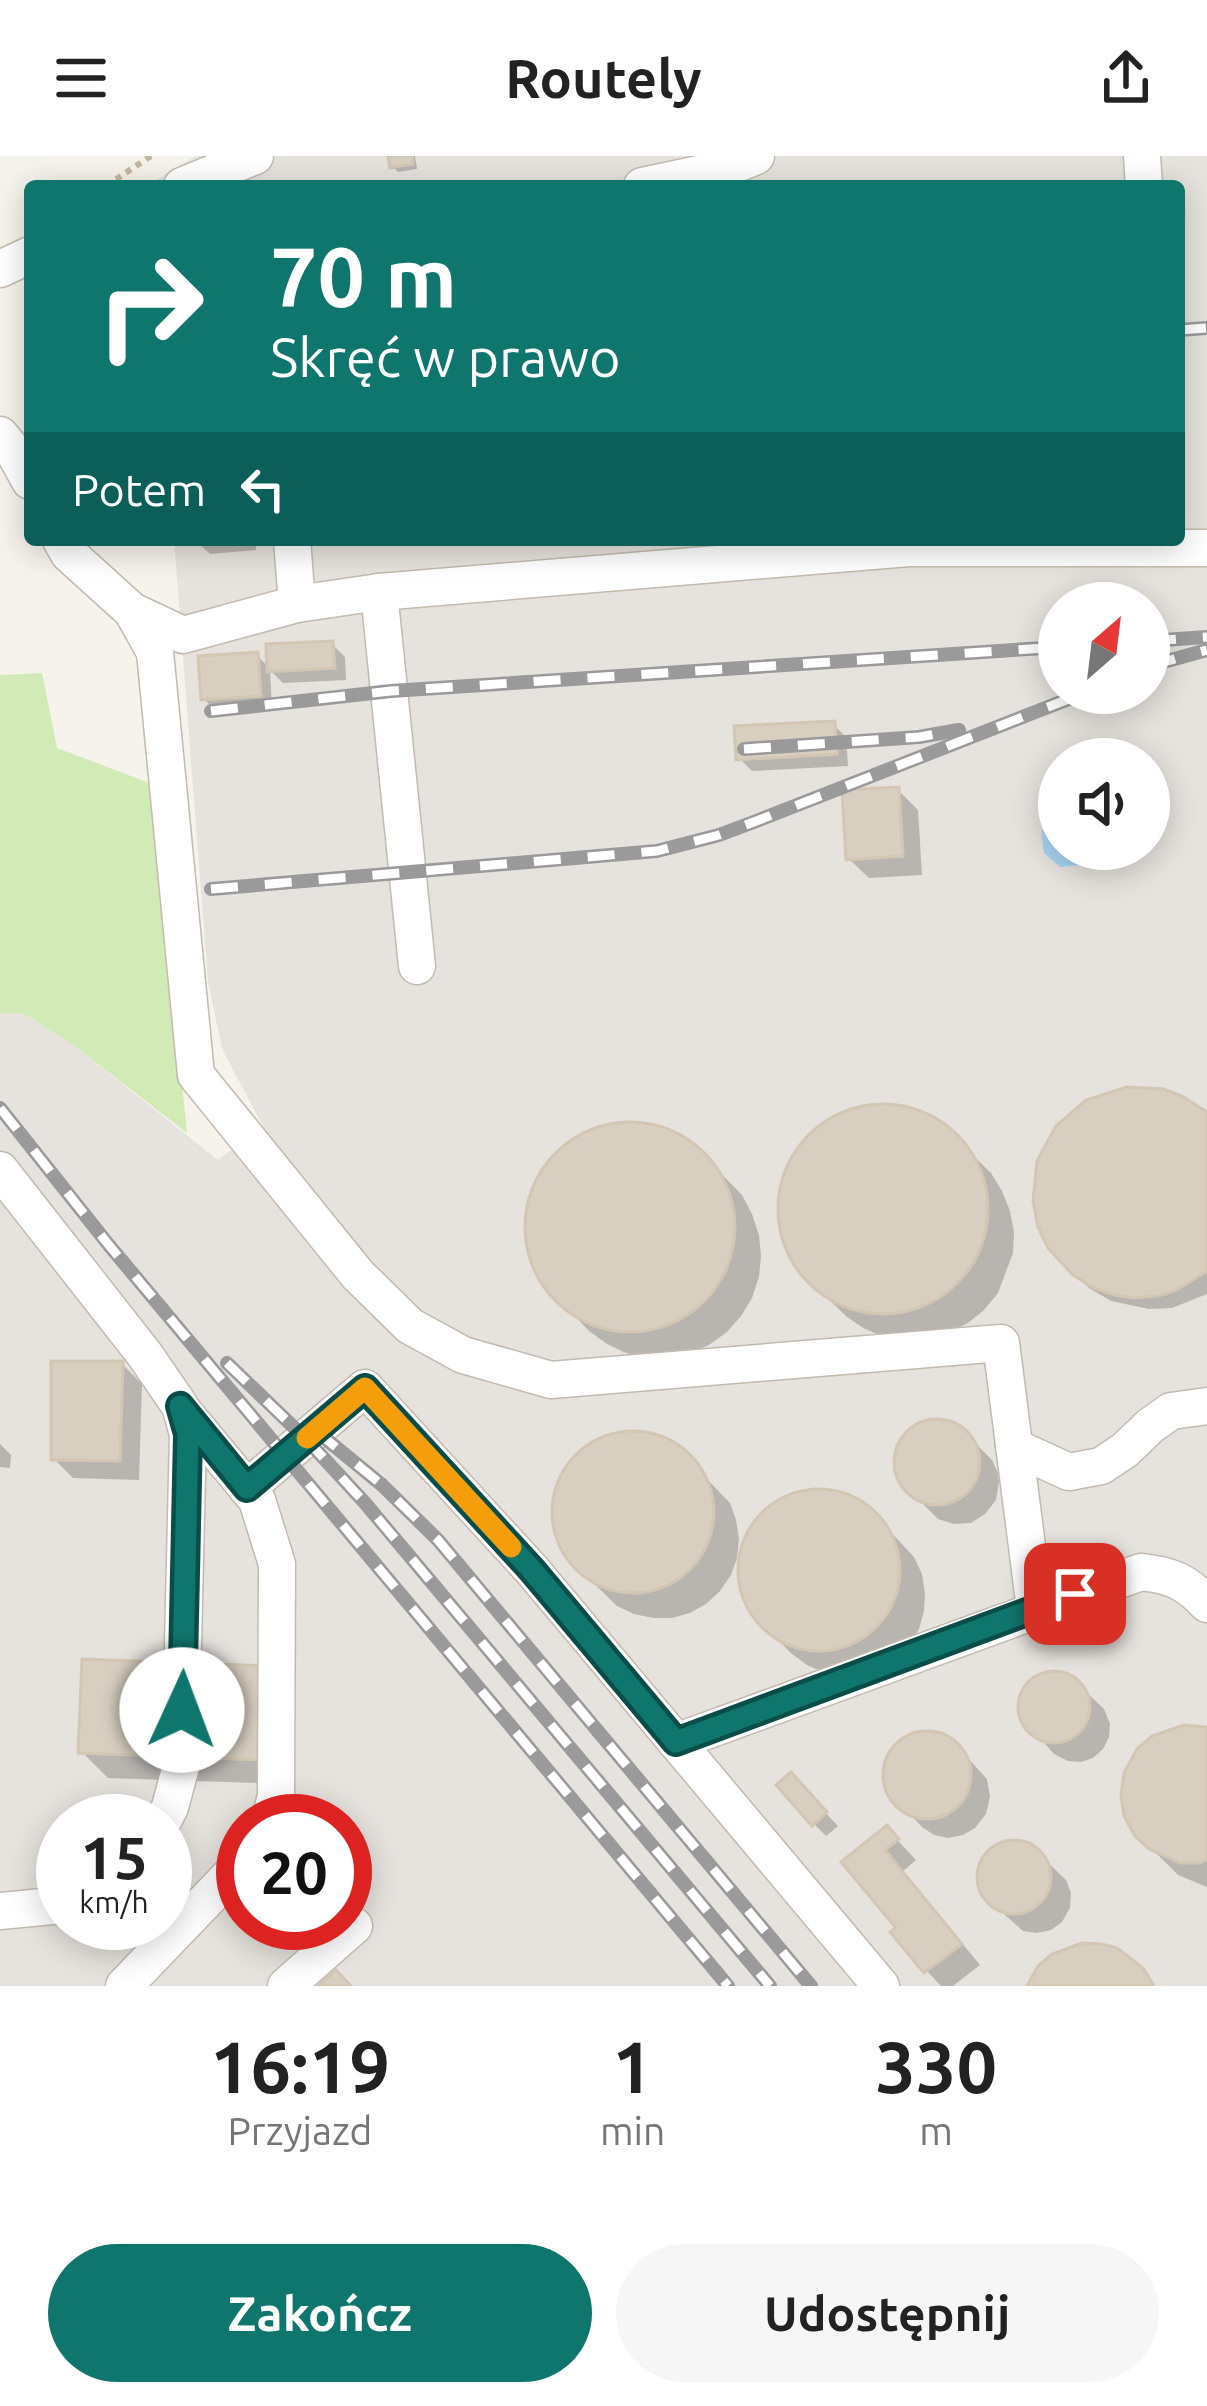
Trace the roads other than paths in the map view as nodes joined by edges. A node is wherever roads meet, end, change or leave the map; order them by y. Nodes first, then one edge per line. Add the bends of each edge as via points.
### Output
1 (255, 156) edge
2 (755, 156) edge
3 (197, 180) edge
4 (670, 180) edge
5 (0, 435) edge
6 (24, 470) edge
7 (65, 546) edge
8 (292, 546) edge
9 (1002, 546) edge
10 (380, 592) junction
11 (297, 604) junction
12 (132, 611) junction
13 (417, 966) dead end
14 (0, 1171) edge
15 (180, 1406) junction
16 (1207, 1406) edge
17 (1014, 1447) junction
18 (247, 1488) junction
19 (1201, 1587) edge
20 (1035, 1609) junction
21 (676, 1742) junction
22 (173, 1794) edge
23 (276, 1794) edge
24 (216, 1890) edge
25 (36, 1909) edge
26 (0, 1911) edge
27 (327, 1950) edge
28 (124, 1986) edge
29 (286, 1986) edge
30 (881, 1986) edge

1 - 3 lane
2 - 4 lane
5 - 6 lane
7 - 12 lane
8 - 11 lane
9 - 10 lane
10 - 11 lane
10 - 13 lane
11 - 12 lane via 182,635
12 - 17 lane via 155,652 196,1075 358,1275 410,1326 463,1355 551,1380 1001,1343
14 - 15 lane
15 - 18 lane
15 - 22 lane via 188,1434
16 - 17 lane via 1171,1412 1101,1466 1070,1472
17 - 20 lane
18 - 21 lane via 365,1388
18 - 23 lane via 278,1564
19 - 20 lane via 1141,1572
20 - 21 lane
21 - 30 lane
24 - 28 lane
25 - 26 lane
27 - 29 lane

